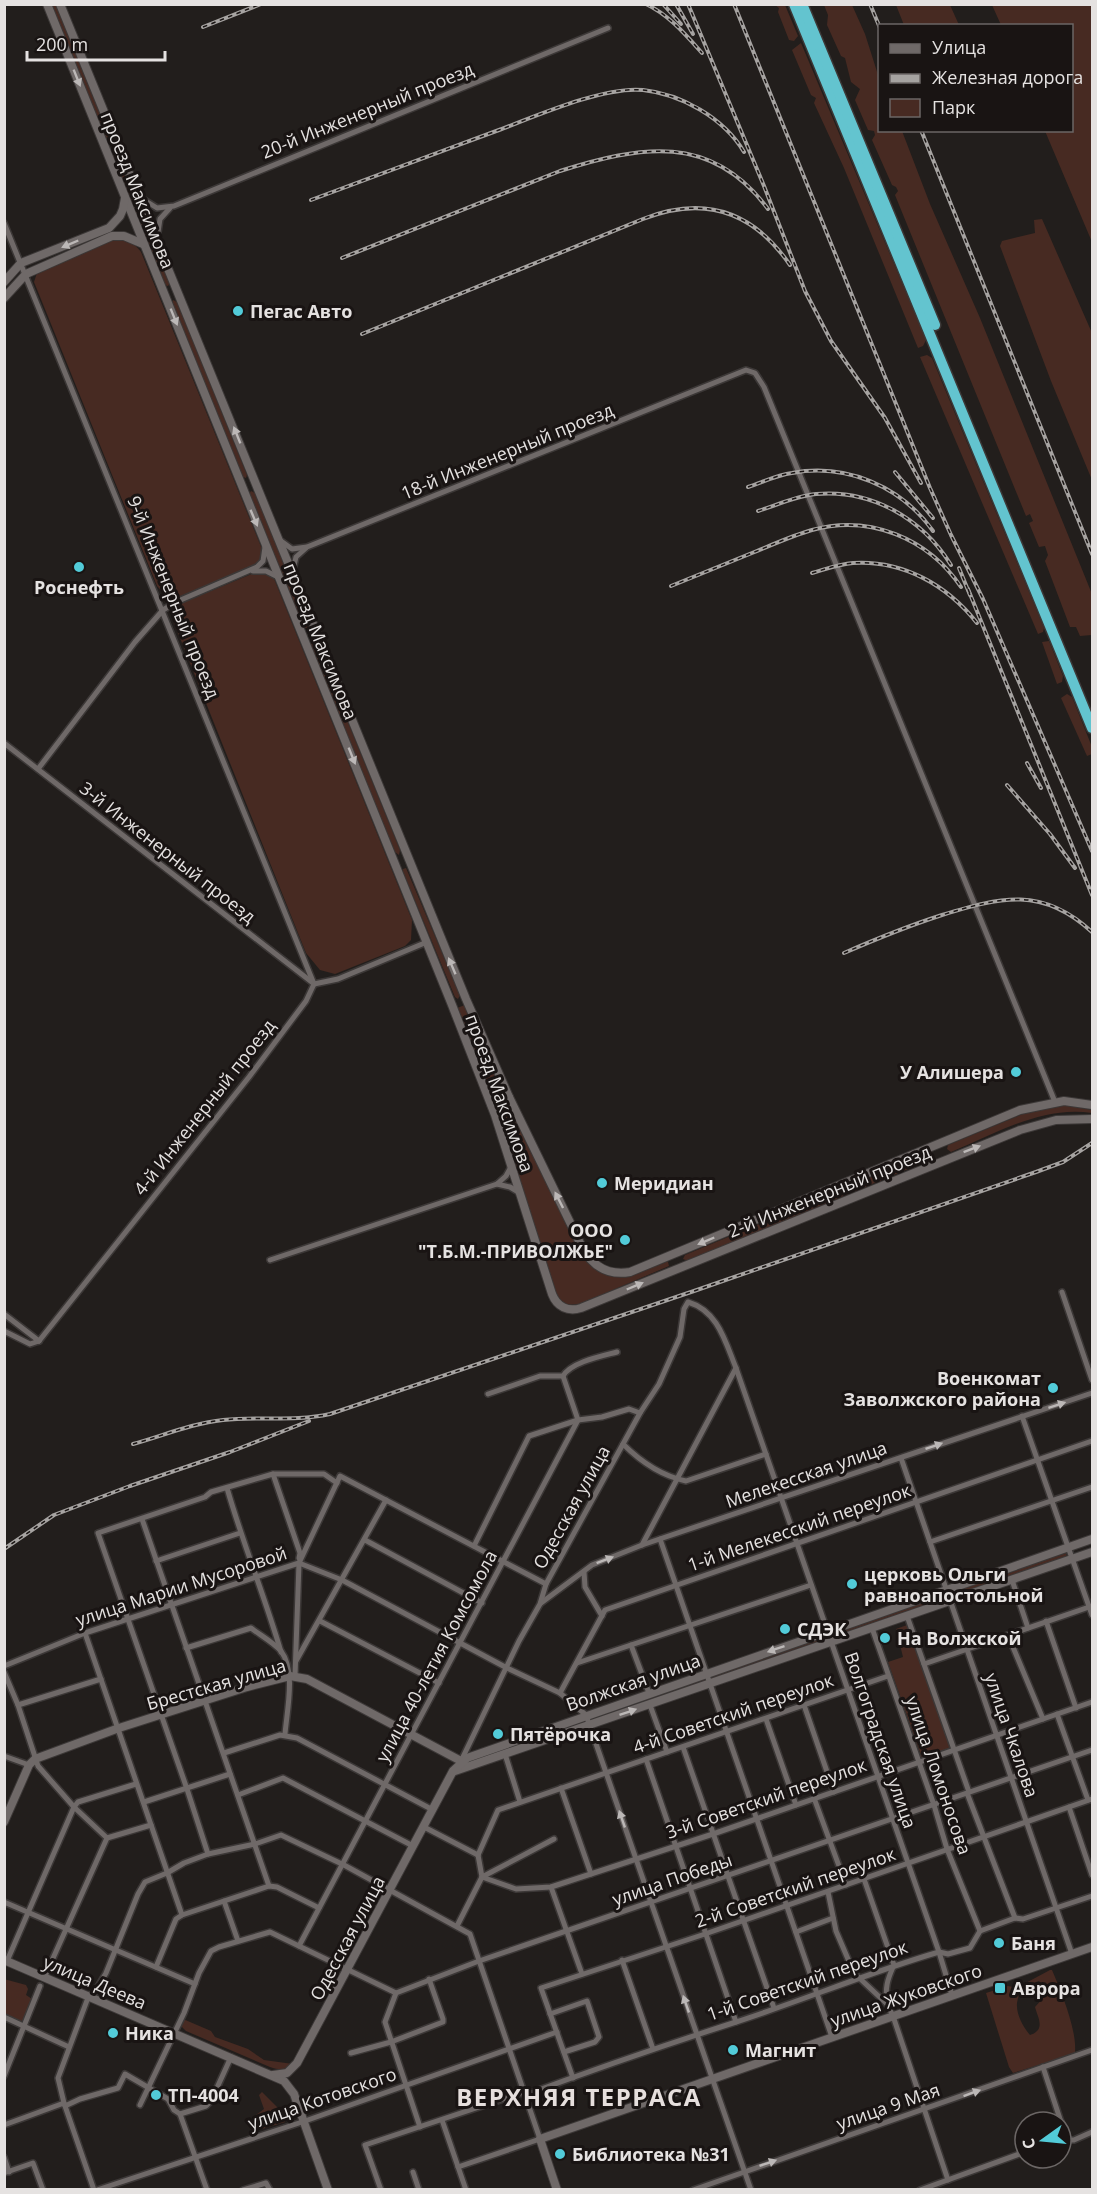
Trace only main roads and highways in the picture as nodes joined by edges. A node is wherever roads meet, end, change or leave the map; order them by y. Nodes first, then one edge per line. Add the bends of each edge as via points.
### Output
1 (47, 4) edge
2 (60, 4) edge
3 (794, 4) edge
4 (802, 4) edge
5 (117, 142) junction
6 (105, 147) junction
7 (125, 196) junction
8 (143, 244) junction
9 (4, 282) edge
10 (178, 290) junction
11 (165, 296) junction
12 (4, 298) edge
13 (256, 480) junction
14 (241, 486) junction
15 (318, 633) junction
16 (304, 640) junction
17 (1092, 708) edge
18 (1092, 728) edge
19 (409, 859) junction
20 (396, 864) junction
21 (466, 999) junction
22 (452, 1005) junction
23 (509, 1097) junction
24 (490, 1104) junction
25 (1092, 1105) edge
26 (1092, 1119) edge
27 (938, 1145) junction
28 (944, 1160) junction
29 (675, 1255) junction
30 (680, 1267) junction
31 (634, 1271) joint
32 (581, 1308) joint
33 (1092, 1539) edge
34 (1092, 1552) edge
35 (461, 1761) junction
36 (453, 1771) junction
37 (4, 1822) edge
38 (1092, 1947) edge
39 (6, 1960) edge
40 (297, 2064) junction
41 (273, 2075) junction
42 (294, 2094) junction
43 (554, 2189) edge
44 (328, 2190) edge

1 -> 6 main road, проезд Максимова
2 - 5 main road, проезд Максимова
3 - 18 highway
4 - 17 highway
5 - 6 main road
5 - 10 main road, проезд Максимова
6 - 7 main road, проезд Максимова
7 - 8 main road, проезд Максимова
7 -> 9 main road via 123,209 109,228 21,263
8 - 11 main road, проезд Максимова
8 - 12 main road via 112,236 26,274
10 - 11 main road
13 -> 10 main road, проезд Максимова
11 -> 14 main road, проезд Максимова
13 - 14 main road
13 - 15 main road, проезд Максимова
14 -> 16 main road, проезд Максимова
15 - 16 main road
15 - 19 main road, проезд Максимова
16 -> 20 main road, проезд Максимова
19 - 20 main road
21 -> 19 main road, проезд Максимова
20 - 22 main road, проезд Максимова
21 - 22 main road
21 - 23 main road, проезд Максимова
22 - 24 main road, проезд Максимова
23 - 24 main road
31 -> 23 main road, проезд Максимова via 606,1271 592,1262
24 - 32 main road, проезд Максимова via 554,1300 563,1308
25 - 27 main road, 2-й Инженерный проезд via 1055,1102 1020,1110
28 -> 26 main road, 2-й Инженерный проезд via 1047,1122
27 - 28 main road
27 -> 29 main road, 2-й Инженерный проезд
28 - 30 main road, 2-й Инженерный проезд
29 - 30 main road
29 - 31 main road, 2-й Инженерный проезд
32 -> 30 main road, 2-й Инженерный проезд
33 -> 35 main road, Волжская улица
36 -> 34 main road, Волжская улица
35 - 36 main road, Волжская улица
35 - 37 main road, Брестская улица via 307,1679 292,1676 119,1728 32,1762
36 - 40 main road, Одесская улица
38 - 43 main road, улица Жуковского via 540,2139
39 - 41 main road, улица Деева
40 - 41 main road via 287,2073
40 - 42 main road
41 - 42 main road, улица Деева
42 - 44 main road

